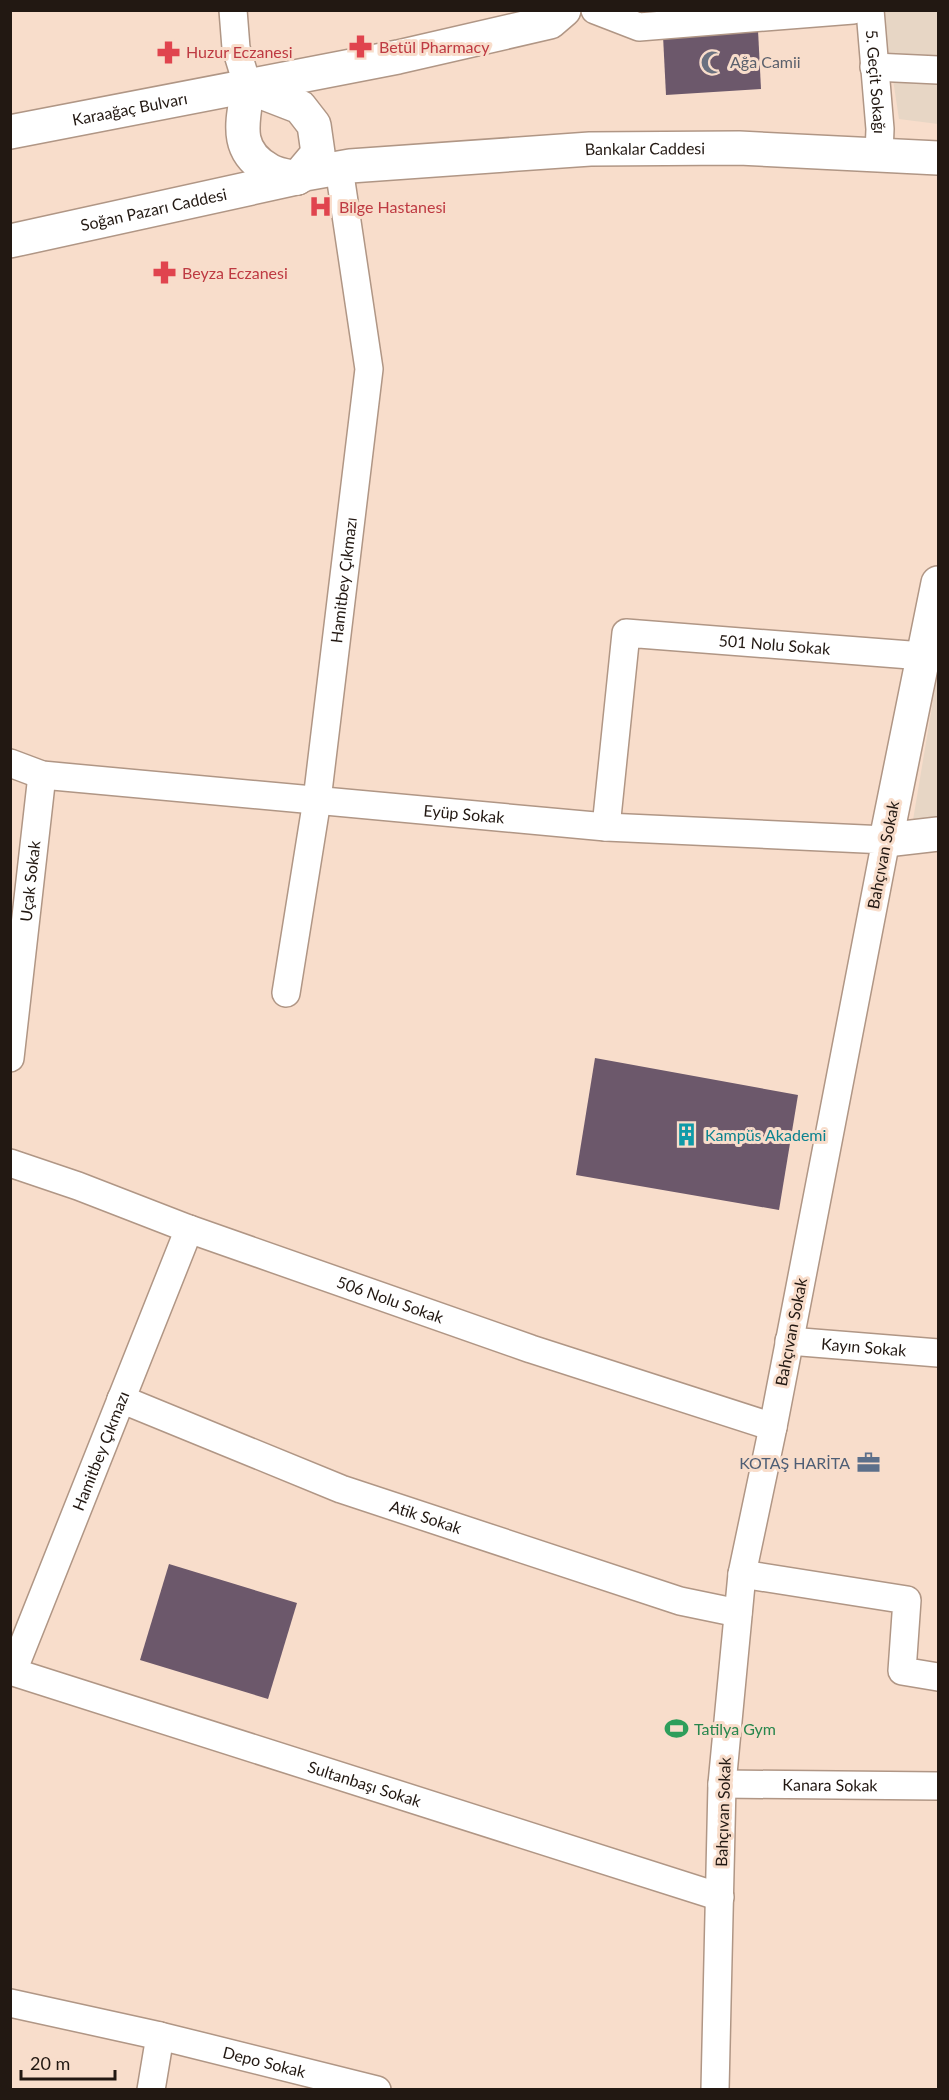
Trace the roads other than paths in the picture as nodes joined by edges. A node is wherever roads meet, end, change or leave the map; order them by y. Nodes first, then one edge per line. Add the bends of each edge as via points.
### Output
1 (233, 10) edge
2 (564, 10) edge
3 (596, 10) edge
4 (853, 10) edge
5 (870, 10) edge
6 (874, 67) junction
7 (939, 70) edge
8 (248, 87) junction
9 (10, 132) edge
10 (879, 154) junction
11 (939, 158) edge
12 (345, 167) junction
13 (297, 178) junction
14 (10, 241) edge
15 (939, 583) edge
16 (923, 656) junction
17 (10, 763) edge
18 (42, 775) junction
19 (317, 800) junction
20 (606, 827) junction
21 (939, 834) edge
22 (886, 840) junction
23 (286, 993) dead end
24 (10, 1058) edge
25 (10, 1163) edge
26 (189, 1229) junction
27 (789, 1341) junction
28 (938, 1344) edge
29 (121, 1399) junction
30 (773, 1427) junction
31 (742, 1574) junction
32 (738, 1613) junction
33 (12, 1671) edge
34 (939, 1677) edge
35 (722, 1784) junction
36 (939, 1786) edge
37 (720, 1897) junction
38 (10, 2003) edge
39 (160, 2036) junction
40 (151, 2090) edge
41 (377, 2090) edge
42 (715, 2090) edge

1 - 8 street via 237,48
2 - 8 main road, Karaağaç Bulvarı via 550,22
3 - 4 street via 639,27
5 - 6 street, 5. Geçit Sokağı
6 - 7 street
6 - 10 street, 5. Geçit Sokağı
8 - 9 main road, Karaağaç Bulvarı
8 - 13 main road via 242,129 248,154 270,171
8 - 13 main road via 300,107 314,125 318,153
10 - 11 main road, Bankalar Caddesi
10 - 12 main road, Bankalar Caddesi via 739,148 590,149
12 - 13 main road, Bankalar Caddesi
12 - 19 street, Hamitbey Çıkmazı via 369,369
13 - 14 main road, Soğan Pazarı Caddesi
15 - 16 main road, Bahçıvan Sokak
16 - 20 street, 501 Nolu Sokak via 626,633
16 - 22 main road, Bahçıvan Sokak
17 - 18 street, Eyüp Sokak
18 - 19 street, Eyüp Sokak
18 - 24 street, Uçak Sokak
19 - 20 street, Eyüp Sokak
19 - 23 street, Hamitbey Çıkmazı
20 - 22 street, Eyüp Sokak
21 - 22 main road
22 - 27 street, Bahçıvan Sokak
25 - 26 street, 506 Nolu Sokak
26 - 29 street, Hamitbey Çıkmazı
26 - 30 street, 506 Nolu Sokak via 531,1349
27 - 28 street, Kayın Sokak
27 - 30 street, Bahçıvan Sokak
29 - 32 street, Atik Sokak via 341,1489 680,1601
29 - 33 street, Hamitbey Çıkmazı
30 - 31 street, Bahçıvan Sokak
31 - 32 street, Bahçıvan Sokak
31 - 34 street via 907,1600 902,1671
32 - 35 street, Bahçıvan Sokak
33 - 37 street, Sultanbaşı Sokak
35 - 36 street, Kanara Sokak
35 - 37 street, Bahçıvan Sokak
37 - 42 street, Bahçıvan Sokak
38 - 39 street, Depo Sokak
39 - 40 street
39 - 41 street, Depo Sokak

